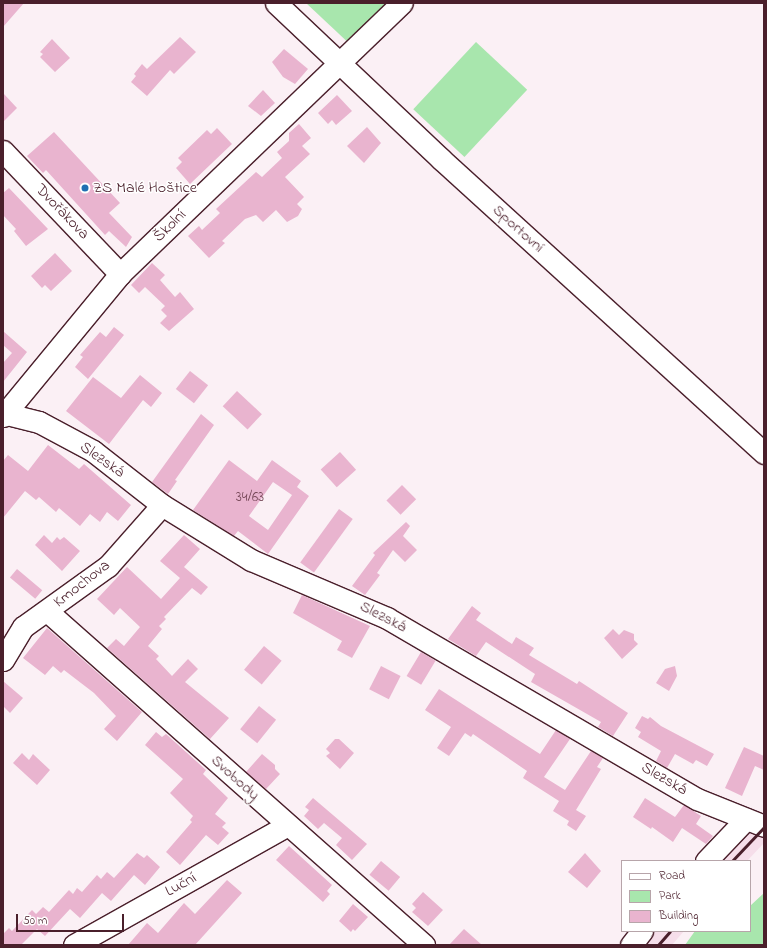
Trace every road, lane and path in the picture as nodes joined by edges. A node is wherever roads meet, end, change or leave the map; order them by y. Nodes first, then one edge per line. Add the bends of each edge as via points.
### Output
1 (276, 3) edge
2 (402, 3) edge
3 (339, 62) junction
4 (3, 151) edge
5 (120, 274) junction
6 (4, 414) edge
7 (764, 453) edge
8 (162, 505) junction
9 (47, 611) junction
10 (3, 660) edge
11 (755, 823) edge
12 (288, 825) junction
13 (707, 860) edge
14 (641, 932) edge
15 (74, 945) edge
16 (424, 945) edge
17 (631, 945) edge

1 - 3 street, Sportovní
2 - 3 street, Školní
3 - 5 street, Školní
3 - 7 street, Sportovní
4 - 5 street, Dvořákova
5 - 6 street, Školní
6 - 8 street, Slezská via 39,422 93,451
8 - 9 street, Kmochova via 108,566
8 - 11 street, Slezská via 251,560 387,618 697,799
9 - 10 street, Kmochova via 23,628
9 - 12 street, Svobody
11 - 13 street
12 - 15 street, Luční
12 - 16 street, Svobody
14 - 17 street

